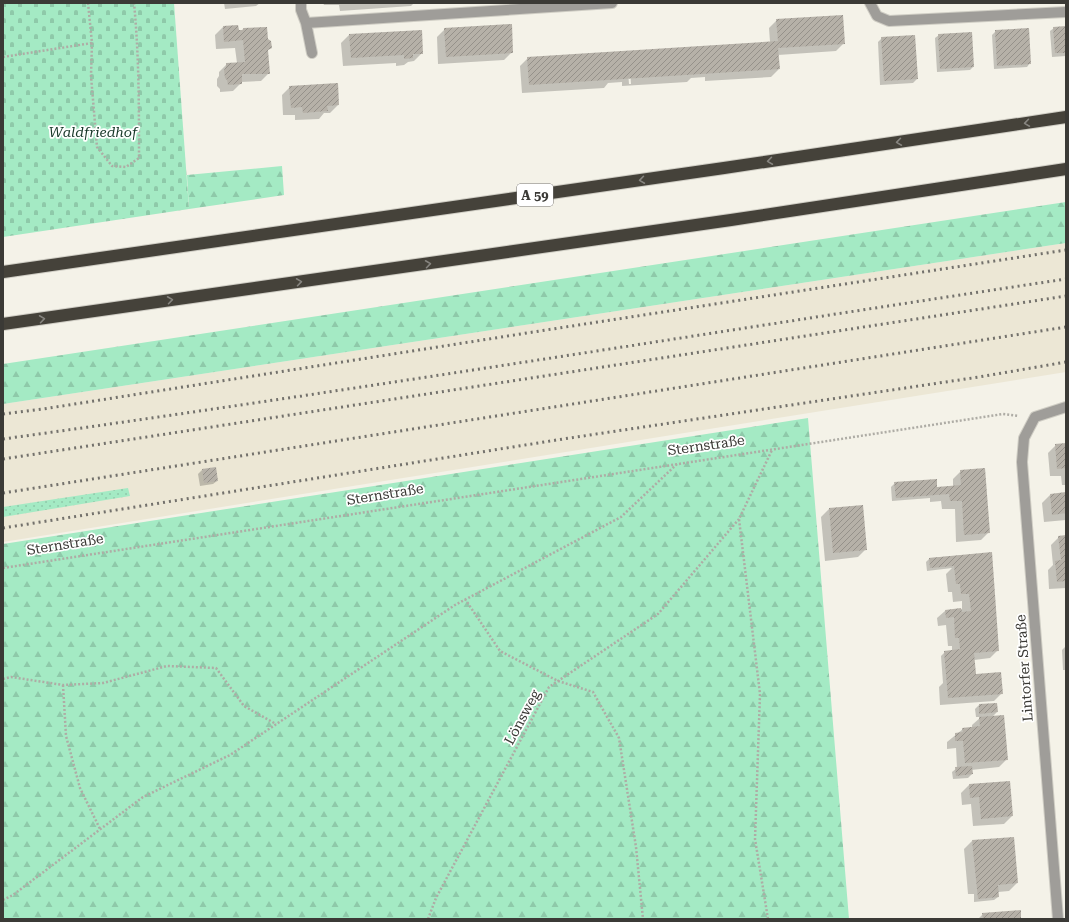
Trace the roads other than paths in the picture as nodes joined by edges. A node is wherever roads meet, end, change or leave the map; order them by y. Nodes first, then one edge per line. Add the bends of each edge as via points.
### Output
1 (301, 3) edge
2 (612, 3) edge
3 (870, 3) edge
4 (545, 5) edge
5 (1066, 12) edge
6 (306, 23) junction
7 (312, 53) dead end
8 (1066, 117) edge
9 (1066, 170) edge
10 (3, 272) edge
11 (3, 324) edge
12 (1066, 407) edge
13 (1058, 919) edge

1 - 6 street
2 - 4 street
3 - 5 street via 877,16 889,22
4 - 6 street
6 - 7 street
8 -> 10 highway, A 59
11 -> 9 highway via 715,223
12 - 13 street, Lintorfer Straße via 1035,417 1024,438 1022,462

